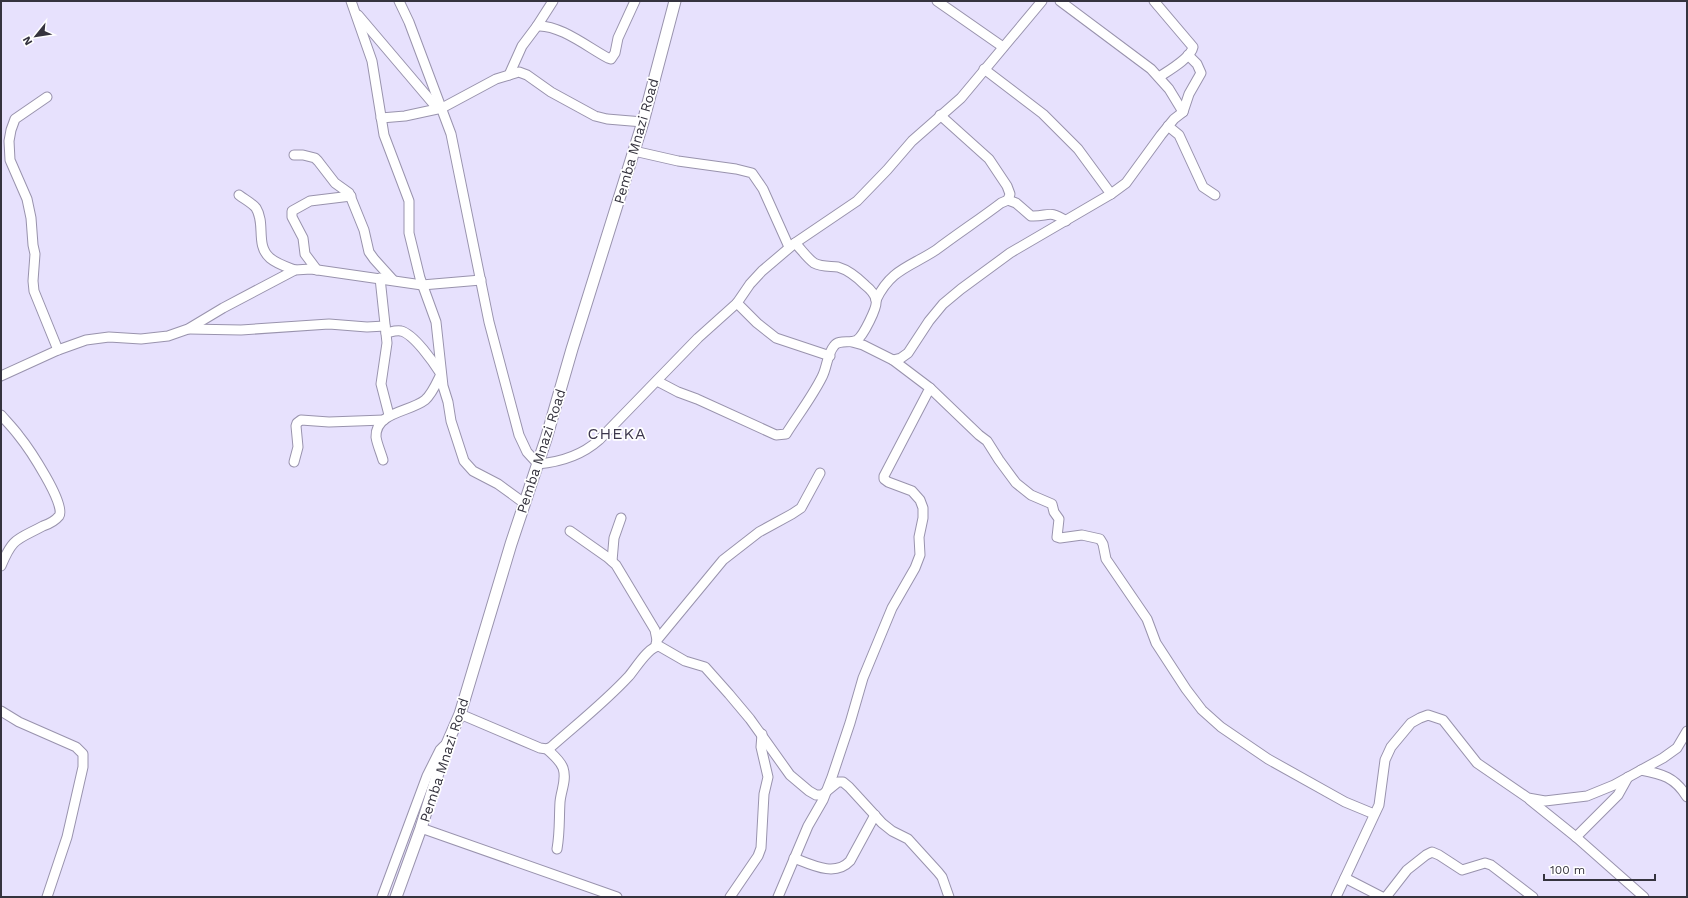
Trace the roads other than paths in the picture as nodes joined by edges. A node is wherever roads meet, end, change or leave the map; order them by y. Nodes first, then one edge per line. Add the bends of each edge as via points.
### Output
1 (351, 1) edge
2 (399, 1) edge
3 (552, 1) edge
4 (635, 1) edge
5 (675, 1) edge
6 (937, 1) edge
7 (1042, 1) edge
8 (1060, 1) edge
9 (1154, 1) edge
10 (355, 12) junction
11 (538, 26) junction
12 (1003, 47) junction
13 (1188, 55) junction
14 (984, 69) junction
15 (509, 75) junction
16 (1159, 77) junction
17 (47, 97) dead end
18 (440, 108) junction
19 (1183, 112) junction
20 (940, 115) junction
21 (381, 118) junction
22 (643, 122) junction
23 (1168, 126) junction
24 (634, 151) junction
25 (294, 155) dead end
26 (1111, 194) junction
27 (239, 195) dead end
28 (1215, 195) dead end
29 (351, 196) junction
30 (1008, 200) junction
31 (1066, 221) junction
32 (792, 245) junction
33 (296, 270) junction
34 (317, 270) junction
35 (380, 278) junction
36 (393, 280) junction
37 (481, 280) junction
38 (422, 285) junction
39 (876, 300) junction
40 (737, 303) junction
41 (188, 329) junction
42 (385, 329) junction
43 (852, 342) junction
44 (58, 350) junction
45 (830, 356) junction
46 (893, 360) junction
47 (441, 374) junction
48 (1, 376) edge
49 (657, 381) junction
50 (930, 388) junction
51 (1, 415) edge
52 (387, 418) junction
53 (383, 460) dead end
54 (294, 462) dead end
55 (538, 464) junction
56 (820, 473) dead end
57 (524, 503) junction
58 (621, 518) dead end
59 (570, 531) dead end
60 (612, 561) junction
61 (1, 566) edge
62 (656, 643) junction
63 (1, 711) edge
64 (460, 714) junction
65 (1687, 731) edge
66 (762, 734) junction
67 (447, 744) junction
68 (547, 749) junction
69 (1641, 770) junction
70 (1628, 777) junction
71 (826, 792) junction
72 (1687, 797) edge
73 (1528, 798) junction
74 (1374, 814) junction
75 (875, 815) junction
76 (421, 828) junction
77 (1576, 837) junction
78 (557, 849) dead end
79 (794, 858) junction
80 (1344, 878) junction
81 (47, 897) edge
82 (382, 897) edge
83 (396, 897) edge
84 (617, 897) edge
85 (730, 897) edge
86 (778, 897) edge
87 (949, 897) edge
88 (1336, 897) edge
89 (1533, 897) edge
90 (1644, 897) edge

1 - 10 street
2 - 18 street
3 - 11 street
4 - 11 street via 611,59 556,29
5 - 22 main road, Pemba Mnazi Road
6 - 12 street
7 - 12 street
8 - 16 street
9 - 13 street via 1193,47
10 - 18 street
10 - 21 street via 372,61
11 - 15 street via 522,46
12 - 14 street
13 - 16 street
13 - 19 street via 1197,64 1201,73 1189,94
14 - 20 street via 962,98
14 - 26 street via 1043,114 1078,149
15 - 18 street via 496,79
15 - 22 street via 523,72 551,92 594,116
16 - 19 street
17 - 44 street via 15,119 10,130 9,154 32,218 35,254 32,281 34,291
18 - 21 street via 415,115
18 - 37 street via 450,134
19 - 23 street
20 - 30 street via 989,159 1007,186 1010,194
20 - 32 street via 912,141 857,201
21 - 38 street via 384,135 409,201 409,233
22 - 24 main road, Pemba Mnazi Road
23 - 26 street via 1132,177
23 - 28 street via 1179,135 1203,187
24 - 32 street via 678,161 747,170 758,180
24 - 55 main road, Pemba Mnazi Road
25 - 29 street via 315,158 335,184
26 - 31 street
27 - 33 street via 258,212 261,239 266,253 273,260
29 - 34 street via 310,201 292,211 292,217 303,238 305,254
29 - 36 street via 369,252
30 - 31 street via 1016,203 1031,216 1057,215
30 - 39 street via 935,250 904,267 885,285
31 - 46 street via 1010,253 961,289 943,304 908,353
32 - 39 street via 821,266 845,270 873,293
32 - 40 street via 756,277
33 - 34 street
33 - 41 street
34 - 35 street
35 - 36 street
35 - 42 street
36 - 38 street
37 - 38 street
37 - 55 street via 489,322 519,435 526,452
38 - 47 street via 436,322
39 - 43 street via 876,306 862,334
40 - 45 street via 776,338
40 - 49 street via 698,338
41 - 42 street via 241,330 329,324
41 - 44 street via 168,336 86,340
42 - 47 street via 406,333 431,358
42 - 52 street via 386,351 381,384
43 - 45 street via 839,342 834,346
43 - 46 street
44 - 48 street
45 - 49 street via 822,377 786,434 782,435 776,435
46 - 50 street
47 - 52 street via 426,399
47 - 57 street via 452,426 464,461 473,471 498,484
49 - 55 street via 590,448 570,458
50 - 71 street via 884,476 888,482 912,491 920,500 923,508 919,537 920,554 915,568 892,608 863,678
50 - 74 street via 988,441 1016,482 1031,494 1052,504 1059,519 1057,537 1082,535 1100,539 1106,559 1147,619 1156,643 1202,710 1221,727 1268,759 1346,802
51 - 61 street via 36,460 58,500 60,511 55,520 24,535 12,544
52 - 53 street via 377,429 376,438
52 - 54 street via 329,422 301,420 296,426 298,447
55 - 57 main road, Pemba Mnazi Road
56 - 62 street via 801,508 759,532 723,560
57 - 64 main road, Pemba Mnazi Road
58 - 60 street via 614,538
59 - 60 street
60 - 62 street via 655,630
62 - 66 street via 685,661 705,667
62 - 68 street via 604,701
63 - 81 street via 18,722 76,747 83,754 83,767 67,837
64 - 67 main road, Pemba Mnazi Road
64 - 68 street via 524,742
65 - 69 street via 1676,748
66 - 71 street via 795,781 816,795
66 - 85 street via 761,747 768,777 764,794 761,848
67 - 76 main road, Pemba Mnazi Road
67 - 82 street via 440,750 427,776
68 - 78 street via 560,763 564,774
69 - 70 street
69 - 72 street via 1662,774 1674,780
70 - 73 street via 1587,796 1545,801
70 - 77 street via 1618,795
71 - 75 street via 836,782 843,782
71 - 79 street
73 - 74 street via 1477,763 1446,723 1428,715 1411,723 1391,747 1385,760 1379,805
73 - 77 street
74 - 80 street
75 - 79 street via 846,865 825,869
75 - 87 street via 892,831 908,839 938,872
76 - 83 main road, Pemba Mnazi Road
76 - 84 street
77 - 90 street
79 - 86 street
80 - 88 street
80 - 89 street via 1386,897 1408,870 1432,852 1462,870 1485,863 1491,865

